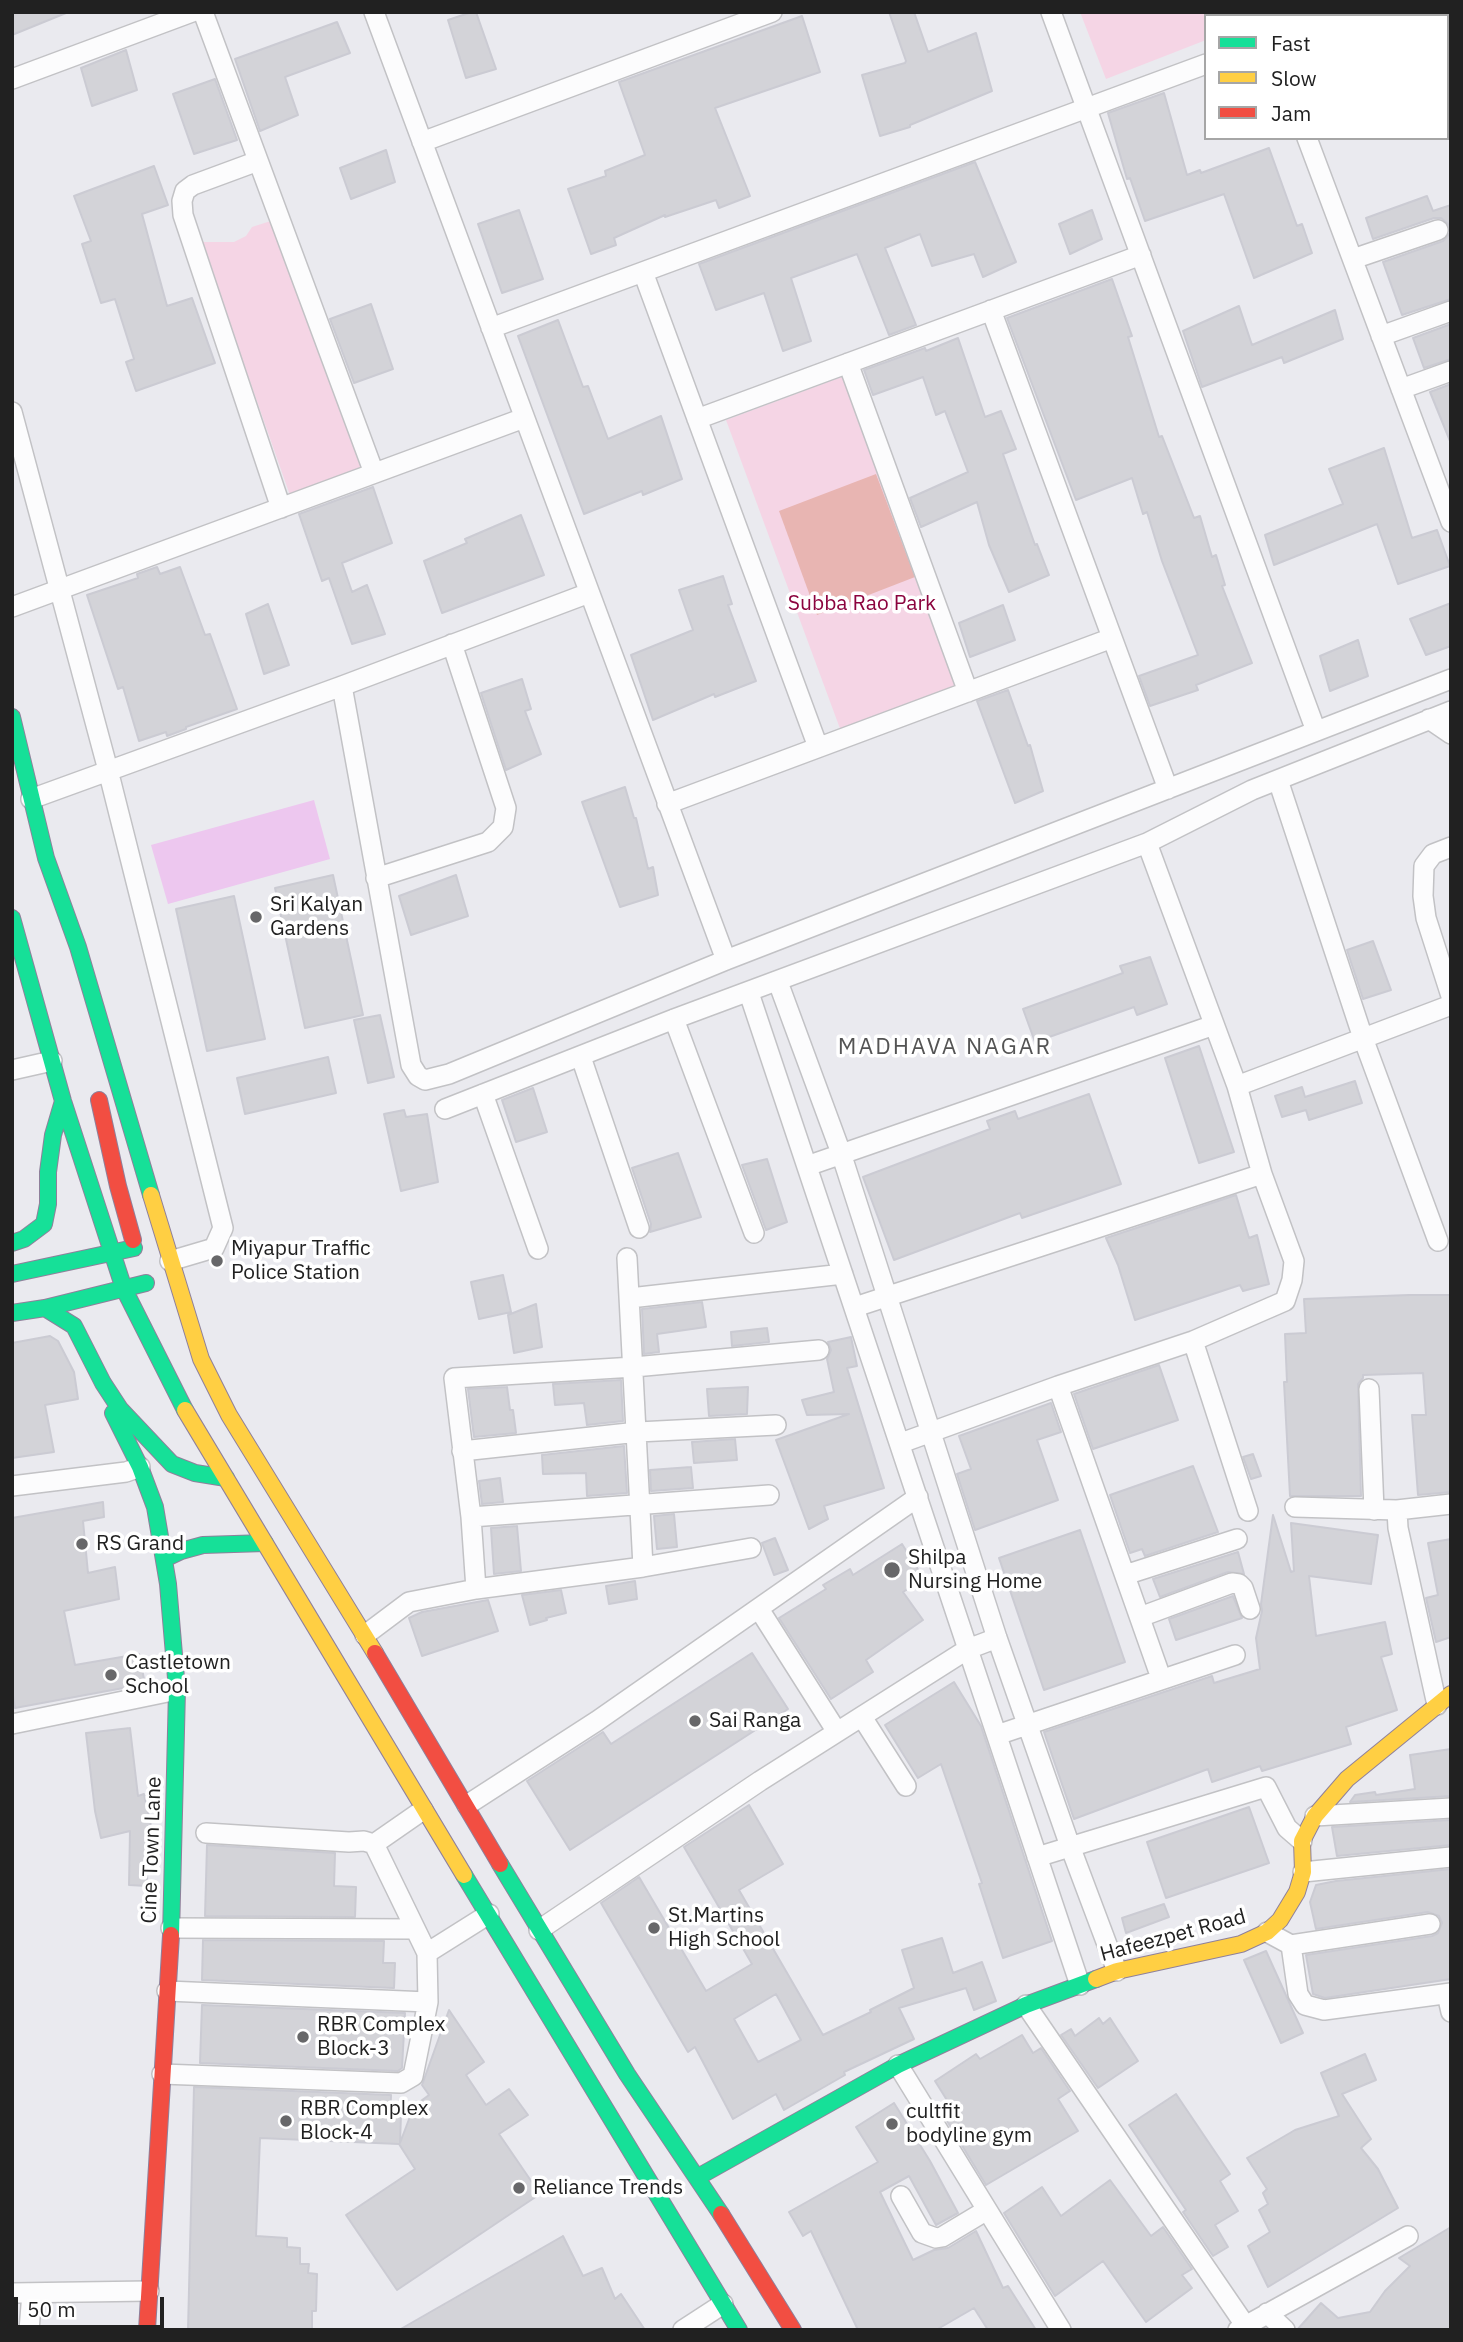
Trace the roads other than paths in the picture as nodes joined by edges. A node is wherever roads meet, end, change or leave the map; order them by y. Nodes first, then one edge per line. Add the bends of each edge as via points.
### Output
1 (192, 12) edge
2 (203, 12) edge
3 (374, 12) edge
4 (772, 12) edge
5 (1051, 12) edge
6 (1204, 65) edge
7 (12, 79) edge
8 (1086, 108) junction
9 (1308, 140) edge
10 (422, 142) junction
11 (258, 161) junction
12 (1438, 230) dead end
13 (1141, 255) junction
14 (1353, 260) junction
15 (643, 272) junction
16 (991, 310) junction
17 (1451, 311) edge
18 (491, 328) junction
19 (1381, 336) junction
20 (848, 363) junction
21 (1451, 371) edge
22 (1401, 389) junction
23 (12, 412) edge
24 (524, 418) junction
25 (697, 419) junction
26 (374, 473) junction
27 (281, 508) junction
28 (1451, 522) edge
29 (60, 590) junction
30 (589, 593) junction
31 (12, 607) edge
32 (1112, 638) junction
33 (452, 644) junction
34 (1451, 679) edge
35 (342, 686) junction
36 (968, 692) junction
37 (1451, 711) edge
38 (12, 718) edge
39 (1429, 719) junction
40 (1321, 729) junction
41 (1451, 734) edge
42 (818, 747) junction
43 (1337, 756) junction
44 (108, 770) junction
45 (1278, 780) junction
46 (1168, 789) junction
47 (31, 799) junction
48 (667, 804) junction
49 (1451, 832) edge
50 (1147, 843) junction
51 (1442, 851) edge
52 (376, 878) junction
53 (12, 918) edge
54 (15, 939) edge
55 (78, 947) junction
56 (726, 960) junction
57 (778, 982) junction
58 (749, 993) junction
59 (1451, 996) edge
60 (1451, 1005) edge
61 (81, 1016) dead end
62 (674, 1019) junction
63 (1214, 1025) junction
64 (1363, 1038) junction
65 (494, 1054) junction
66 (581, 1057) junction
67 (52, 1061) junction
68 (12, 1070) edge
69 (95, 1081) dead end
70 (1237, 1086) junction
71 (491, 1091) junction
72 (63, 1101) junction
73 (445, 1109) dead end
74 (841, 1153) junction
75 (807, 1166) junction
76 (1262, 1174) junction
77 (639, 1228) dead end
78 (754, 1233) dead end
79 (1438, 1241) dead end
80 (12, 1243) edge
81 (538, 1249) dead end
82 (113, 1253) junction
83 (627, 1258) dead end
84 (170, 1261) junction
85 (143, 1271) junction
86 (12, 1274) edge
87 (843, 1274) junction
88 (124, 1289) junction
89 (887, 1295) junction
90 (630, 1298) junction
91 (855, 1307) junction
92 (45, 1308) junction
93 (12, 1313) edge
94 (1193, 1341) junction
95 (183, 1344) dead end
96 (819, 1350) dead end
97 (201, 1359) junction
98 (634, 1367) junction
99 (103, 1383) junction
100 (1058, 1386) junction
101 (1369, 1389) dead end
102 (776, 1425) dead end
103 (638, 1432) junction
104 (931, 1432) junction
105 (901, 1443) junction
106 (462, 1451) junction
107 (140, 1466) junction
108 (226, 1478) junction
109 (12, 1486) edge
110 (769, 1495) dead end
111 (918, 1497) junction
112 (642, 1504) junction
113 (1451, 1504) edge
114 (1295, 1507) dead end
115 (1374, 1510) junction
116 (1398, 1510) junction
117 (1248, 1511) dead end
118 (471, 1517) junction
119 (1237, 1539) dead end
120 (265, 1544) junction
121 (751, 1548) dead end
122 (164, 1559) junction
123 (643, 1567) junction
124 (1125, 1575) junction
125 (476, 1589) junction
126 (760, 1609) junction
127 (1250, 1609) dead end
128 (1140, 1617) junction
129 (366, 1635) junction
130 (997, 1638) junction
131 (968, 1649) junction
132 (1235, 1655) dead end
133 (1161, 1678) junction
134 (371, 1685) junction
135 (177, 1690) junction
136 (1444, 1700) edge
137 (862, 1717) junction
138 (12, 1724) edge
139 (396, 1725) junction
140 (1029, 1725) junction
141 (837, 1732) junction
142 (997, 1735) junction
143 (906, 1786) dead end
144 (467, 1805) junction
145 (1451, 1808) edge
146 (423, 1810) junction
147 (1315, 1816) junction
148 (206, 1833) dead end
149 (1302, 1841) junction
150 (374, 1844) junction
151 (1070, 1846) junction
152 (1037, 1857) junction
153 (1451, 1857) edge
154 (1303, 1872) junction
155 (489, 1914) junction
156 (1430, 1924) dead end
157 (171, 1928) junction
158 (415, 1929) junction
159 (538, 1930) junction
160 (1267, 1932) junction
161 (1291, 1945) junction
162 (427, 1953) junction
163 (1117, 1970) junction
164 (1080, 1985) junction
165 (167, 1991) junction
166 (1450, 2000) edge
167 (428, 2002) junction
168 (1026, 2005) junction
169 (898, 2065) junction
170 (162, 2074) junction
171 (698, 2177) junction
172 (901, 2196) dead end
173 (988, 2210) junction
174 (1408, 2236) dead end
175 (149, 2291) junction
176 (22, 2293) edge
177 (723, 2304) junction
178 (1267, 2313) junction
179 (1241, 2327) edge
180 (29, 2330) edge
181 (147, 2330) edge
182 (683, 2330) edge
183 (739, 2330) edge
184 (793, 2330) edge
185 (1061, 2330) edge
186 (1285, 2330) edge

1 - 7 street
2 - 11 street
3 - 10 street
4 - 10 street
5 - 8 street
6 - 8 street
8 - 13 street
8 - 15 street
9 - 14 street
10 - 18 street
11 - 26 street
11 - 27 street via 193,185 182,201
12 - 14 street
13 - 16 street
13 - 40 street
14 - 19 street
15 - 18 street
15 - 25 street
16 - 20 street
16 - 32 street
17 - 19 street
18 - 24 street
19 - 22 street
20 - 25 street
20 - 36 street
21 - 22 street
22 - 28 street
23 - 29 street
24 - 26 street
24 - 30 street
25 - 42 street
26 - 27 street
27 - 29 street
29 - 31 street
29 - 44 street
30 - 33 street
30 - 48 street
32 - 36 street
32 - 46 street
33 - 35 street
33 - 52 street via 506,808 503,827 488,842
34 - 40 street
35 - 44 street
35 - 52 street
36 - 42 street
37 - 39 street
38 - 47 main road
39 - 41 street
39 - 43 street
40 - 43 street
40 - 46 street
42 - 48 street
43 - 45 street
44 - 47 street
44 - 84 street via 223,1228 214,1248
45 - 50 street
45 - 64 street
46 - 56 street
47 - 55 main road via 46,858
48 - 56 street
49 - 51 street
50 - 57 street
50 - 63 street
51 - 59 street via 1424,866 1423,897
52 - 65 street via 411,1065 418,1076 436,1079
53 - 54 main road
54 - 67 main road
55 - 61 main road
55 - 84 main road
56 - 65 street
57 - 58 street
57 - 74 street
58 - 62 street
58 - 75 street
60 - 64 street
62 - 66 street
62 - 78 street
63 - 70 street
63 - 74 street
64 - 70 street
64 - 79 street
65 - 71 street
66 - 71 street
66 - 77 street
67 - 68 street
67 - 72 main road
69 - 85 main road
70 - 76 street
71 - 73 street
71 - 81 street
72 - 80 main road via 53,1135 44,1224
72 - 82 main road
74 - 75 street
74 - 89 street
75 - 87 street
76 - 89 street
76 - 94 street via 1294,1261 1285,1301
82 - 85 main road
82 - 86 main road
82 - 88 main road
83 - 90 street
84 - 97 main road
85 - 88 main road
87 - 90 street
87 - 91 street
88 - 92 main road
88 - 108 main road via 197,1433
89 - 91 street
89 - 104 street
90 - 98 street
91 - 105 street
92 - 93 main road
92 - 99 main road via 74,1326
94 - 100 street
94 - 117 street
95 - 97 main road
96 - 98 street
97 - 129 main road via 229,1415
98 - 103 street
98 - 106 street via 454,1378
99 - 107 main road, Cine Town Lane
99 - 108 main road via 120,1409 172,1464
100 - 104 street
100 - 124 street
101 - 115 street
102 - 103 street
103 - 106 street
103 - 112 street
104 - 105 street
104 - 130 street
105 - 111 street
106 - 118 street
107 - 109 street via 127,1472
107 - 122 main road, Cine Town Lane via 155,1507
108 - 120 main road
110 - 112 street
111 - 126 street
111 - 131 street
112 - 118 street
112 - 123 street
113 - 116 street
114 - 115 street
115 - 116 street
116 - 136 street via 1398,1528
118 - 125 street
119 - 124 street
120 - 122 main road via 203,1545
120 - 134 main road
121 - 123 street
122 - 135 main road, Cine Town Lane
123 - 125 street
124 - 128 street
125 - 129 street via 409,1602
126 - 141 street
126 - 144 street
127 - 128 street via 1243,1588 1232,1583
128 - 133 street
129 - 134 main road
130 - 131 street
130 - 140 street
131 - 137 street
131 - 142 street
132 - 133 street
133 - 140 street
134 - 139 main road
134 - 139 main road
135 - 138 street
135 - 157 main road, Cine Town Lane
136 - 147 main road, Hafeezpet Road via 1347,1779
137 - 141 street
137 - 143 street
139 - 144 main road
139 - 146 main road
140 - 142 street
140 - 151 street
141 - 159 street
142 - 152 street
144 - 159 main road
145 - 147 street
146 - 150 street
146 - 155 main road
147 - 149 main road, Hafeezpet Road
148 - 150 street
149 - 151 street via 1287,1828 1266,1787
149 - 154 main road, Hafeezpet Road
150 - 158 street
151 - 152 street
151 - 163 street
152 - 164 street
153 - 154 street
154 - 160 main road, Hafeezpet Road via 1290,1907
155 - 162 street
155 - 177 main road
156 - 161 street
157 - 158 street
157 - 165 main road, Cine Town Lane
158 - 162 street
159 - 171 main road via 627,2074
160 - 161 street
160 - 163 main road, Hafeezpet Road via 1241,1944
161 - 166 street via 1298,1994 1306,2005 1324,2010
162 - 167 street
163 - 164 main road, Hafeezpet Road
164 - 168 main road, Hafeezpet Road
165 - 167 street
165 - 170 main road, Cine Town Lane
167 - 170 street via 413,2076 401,2083
168 - 169 main road, Hafeezpet Road
168 - 179 street
169 - 171 main road, Hafeezpet Road
169 - 173 street
170 - 175 main road, Cine Town Lane
171 - 184 main road
172 - 173 street via 922,2233 936,2238
173 - 185 street
174 - 178 street
175 - 176 street
175 - 181 main road, Cine Town Lane
176 - 180 street
177 - 182 street
177 - 183 main road
178 - 179 street
178 - 186 street

